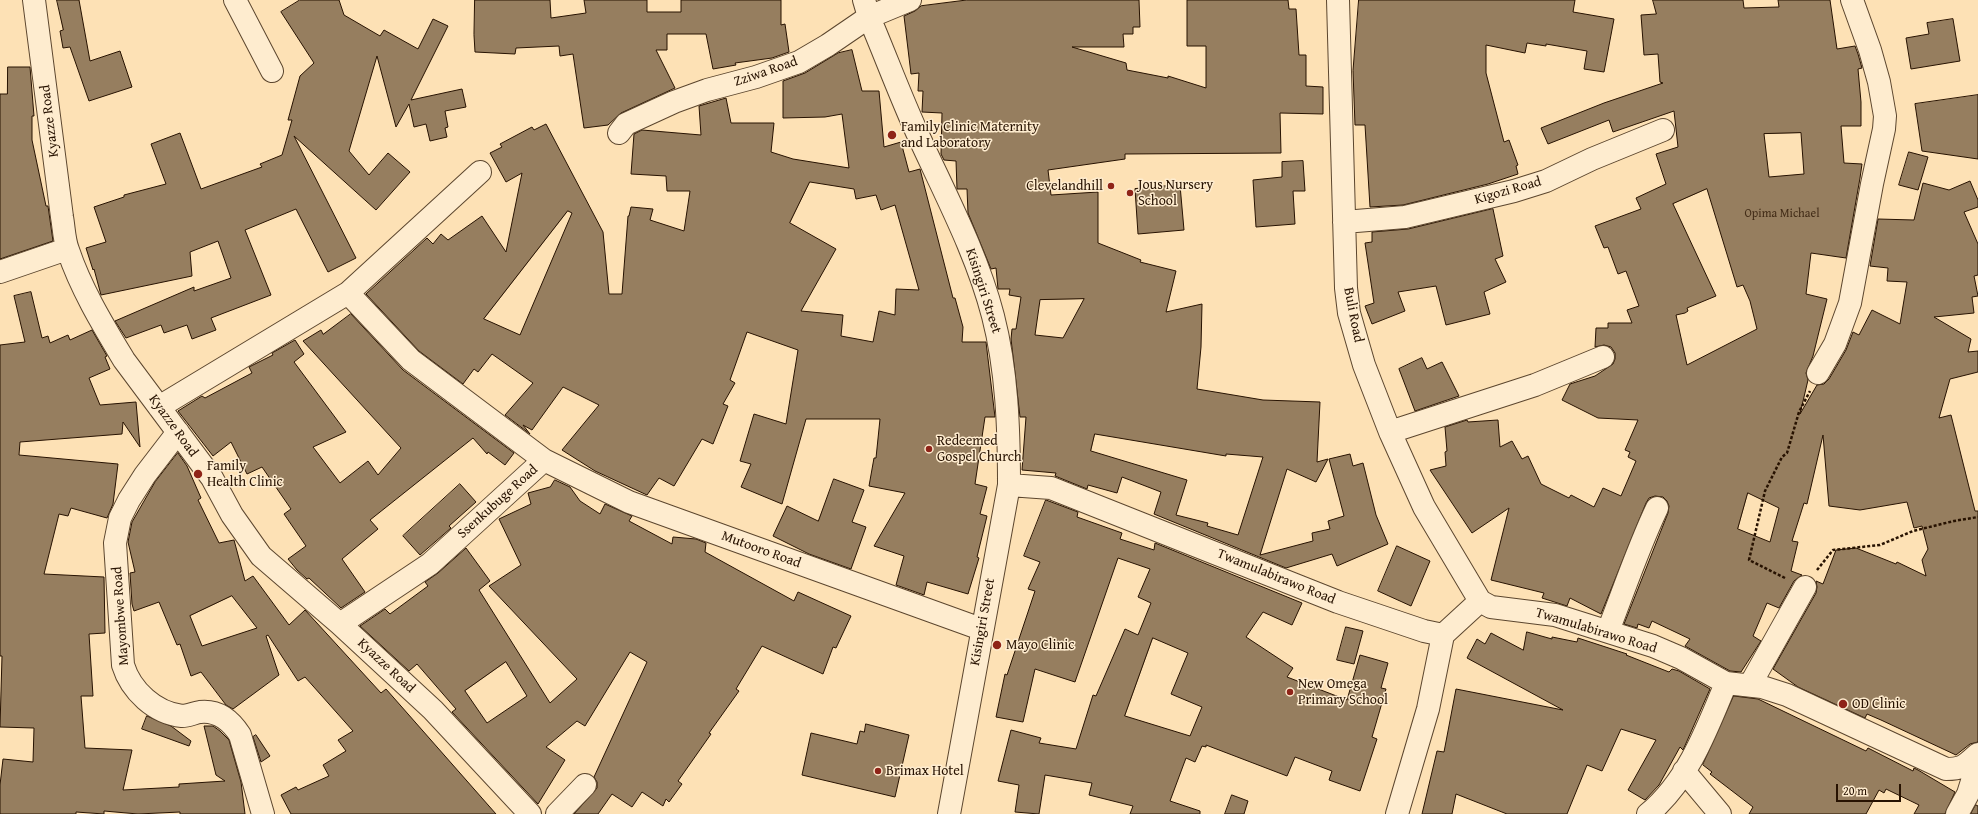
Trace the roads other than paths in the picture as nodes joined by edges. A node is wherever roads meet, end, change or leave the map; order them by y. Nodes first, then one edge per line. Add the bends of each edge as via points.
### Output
1 (34, 0) edge
2 (235, 0) edge
3 (910, 0) edge
4 (1338, 0) edge
5 (1852, 0) edge
6 (867, 8) edge
7 (272, 71) dead end
8 (1663, 130) dead end
9 (619, 133) dead end
10 (480, 172) dead end
11 (1344, 222) junction
12 (67, 249) junction
13 (0, 272) edge
14 (348, 292) junction
15 (1603, 357) dead end
16 (1818, 373) road end
17 (159, 407) junction
18 (178, 432) junction
19 (1390, 432) junction
20 (544, 460) junction
21 (1009, 485) junction
22 (1657, 508) dead end
23 (1805, 588) road end
24 (1480, 601) junction
25 (340, 624) junction
26 (981, 629) junction
27 (1608, 632) junction
28 (1443, 635) junction
29 (1726, 683) junction
30 (1750, 685) junction
31 (1978, 754) edge
32 (1978, 762) edge
33 (1684, 771) junction
34 (586, 785) dead end
35 (263, 814) edge
36 (530, 814) edge
37 (556, 814) edge
38 (949, 814) edge
39 (1397, 814) edge
40 (1648, 814) edge
41 (1720, 814) edge
42 (1958, 814) edge

1 - 12 street, Kyazze Road
2 - 7 street
3 - 6 street, Zziwa Road
4 - 11 street, Buli Road
5 - 16 street via 1879,82 1885,116 1884,129 1850,303 1835,344
6 - 9 street, Zziwa Road via 828,45 799,62 674,102 626,124
6 - 21 street, Kisingiri Street via 918,136 978,269 993,316 1002,358
8 - 11 street, Kigozi Road via 1546,181 1514,191 1405,218
10 - 14 street
11 - 19 street, Buli Road via 1349,313 1364,365
12 - 13 street
12 - 17 street, Kyazze Road via 80,282 124,360
14 - 17 street
14 - 20 street, Ssenkubuge Road via 411,360
15 - 19 street via 1535,384
17 - 18 street, Kyazze Road
18 - 25 street, Kyazze Road via 212,478 232,515 261,556
18 - 35 street, Mayombwe Road via 145,475 120,518 115,543 123,665 126,677 134,688 156,706 171,714 184,716 201,712 216,714 235,726 240,735
19 - 24 street, Buli Road via 1424,507
20 - 25 street, Ssenkubuge Road via 430,564
20 - 26 street, Mutooro Road via 629,502
21 - 26 street, Kisingiri Street
21 - 28 street, Twamulabirawo Road via 1051,488 1338,602
22 - 27 street
23 - 30 street
24 - 27 street, Twamulabirawo Road via 1491,607 1555,615
24 - 28 street
25 - 36 street, Kyazze Road via 446,722
26 - 38 street, Kisingiri Street
27 - 29 street, Twamulabirawo Road via 1681,658
28 - 39 street via 1428,710
29 - 30 street, Twamulabirawo Road
29 - 33 street via 1704,734
30 - 31 street, Twamulabirawo Road via 1773,690 1812,706 1935,766 1960,769
32 - 42 street via 1968,794
33 - 40 street via 1660,805
33 - 41 street
34 - 37 street

